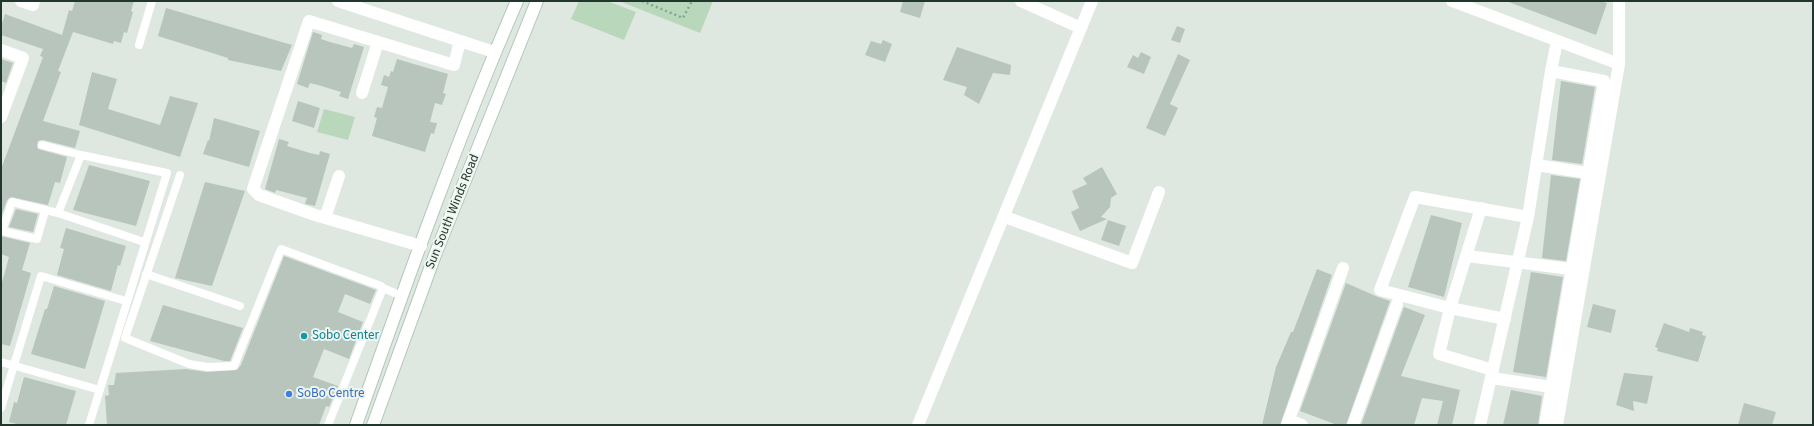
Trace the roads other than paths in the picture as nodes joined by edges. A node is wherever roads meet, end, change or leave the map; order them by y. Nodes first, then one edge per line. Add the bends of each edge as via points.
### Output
1 (21, 1) edge
2 (34, 1) edge
3 (152, 1) edge
4 (338, 1) edge
5 (517, 1) edge
6 (537, 1) edge
7 (1021, 1) edge
8 (1092, 1) edge
9 (1452, 1) edge
10 (1615, 2) edge
11 (1081, 28) junction
12 (460, 41) junction
13 (1557, 41) junction
14 (378, 42) junction
15 (139, 46) dead end
16 (1, 50) edge
17 (494, 52) junction
18 (1619, 64) junction
19 (1551, 71) junction
20 (362, 93) dead end
21 (1, 117) edge
22 (42, 145) dead end
23 (81, 155) junction
24 (1536, 165) junction
25 (1588, 173) junction
26 (180, 175) dead end
27 (339, 176) dead end
28 (1160, 192) dead end
29 (1481, 208) junction
30 (45, 211) junction
31 (58, 213) junction
32 (1005, 217) junction
33 (1528, 217) junction
34 (325, 218) junction
35 (144, 242) junction
36 (421, 246) junction
37 (1467, 256) junction
38 (1519, 262) junction
39 (1344, 268) dead end
40 (1572, 269) junction
41 (146, 274) junction
42 (383, 288) junction
43 (402, 296) junction
44 (126, 301) junction
45 (1397, 304) dead end
46 (240, 306) dead end
47 (1450, 308) junction
48 (1505, 319) junction
49 (1, 362) edge
50 (13, 366) junction
51 (1492, 374) junction
52 (1551, 387) junction
53 (100, 390) junction
54 (1, 408) edge
55 (1288, 423) edge
56 (89, 425) edge
57 (328, 425) edge
58 (356, 425) edge
59 (373, 425) edge
60 (918, 425) edge
61 (1302, 425) edge
62 (1353, 425) edge
63 (1480, 425) edge
64 (1544, 425) edge
65 (1557, 425) edge

1 - 2 street via 33,5
3 - 15 lane
4 - 12 street
5 - 17 street
6 - 59 street, Sun South Winds Road via 435,255
7 - 11 street
8 - 11 street
9 - 13 street
10 - 18 street
11 - 32 street
12 - 14 street via 454,65
12 - 17 street
13 - 18 street
13 - 19 street
14 - 20 street
14 - 34 street via 309,21 253,189 259,195
16 - 21 street via 23,58
17 - 36 street
18 - 65 street
19 - 24 street
19 - 25 street via 1604,81
22 - 23 lane
23 - 31 lane
23 - 35 lane via 167,173
24 - 25 street
24 - 33 street
25 - 40 street
26 - 41 lane
27 - 34 street
28 - 32 street via 1132,263
29 - 33 street
29 - 37 street
29 - 47 street via 1415,196 1380,290
30 - 30 lane via 37,239 2,231 12,202
30 - 31 lane
31 - 35 lane
32 - 60 street
33 - 38 street
34 - 36 street
35 - 44 lane
36 - 43 street
37 - 38 street
37 - 47 street
38 - 40 street
38 - 48 street
39 - 55 street
40 - 52 street
41 - 42 lane via 125,338 189,364 207,367 234,366 281,249
41 - 46 lane
42 - 43 lane
42 - 57 lane
43 - 58 street
44 - 50 lane via 41,276
44 - 53 lane
45 - 62 street
47 - 48 street
47 - 51 street via 1439,354
48 - 51 street
49 - 50 lane
50 - 53 lane
50 - 54 lane
51 - 52 street
51 - 63 street
52 - 64 street
53 - 56 lane
55 - 61 street

